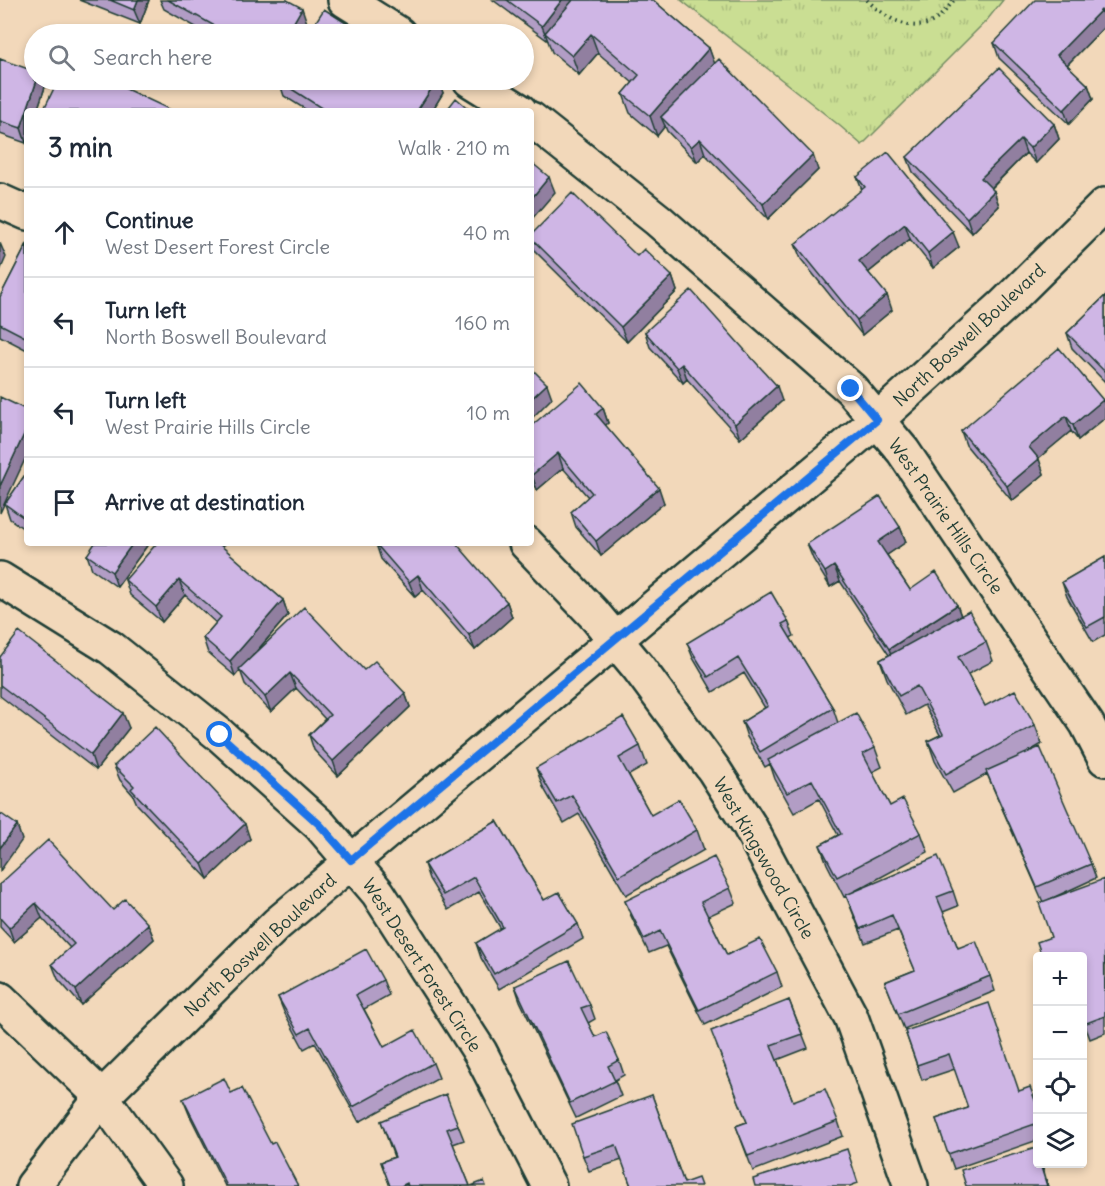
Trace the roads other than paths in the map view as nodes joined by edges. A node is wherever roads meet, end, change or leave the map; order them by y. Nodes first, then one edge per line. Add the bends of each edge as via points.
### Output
1 (345, 0) edge
2 (383, 24) edge
3 (486, 90) edge
4 (515, 108) edge
5 (534, 120) edge
6 (0, 201) edge
7 (1105, 205) edge
8 (24, 212) edge
9 (877, 420) junction
10 (529, 546) edge
11 (0, 579) edge
12 (615, 638) junction
13 (1096, 719) edge
14 (1105, 759) edge
15 (351, 860) junction
16 (0, 999) edge
17 (102, 1097) junction
18 (33, 1186) edge
19 (166, 1186) edge
20 (549, 1186) edge
21 (911, 1186) edge

1 - 2 street
3 - 4 street
5 - 9 street, West Prairie Hills Circle via 675,235 851,389
6 - 8 street
7 - 9 street, North Boswell Boulevard via 1004,305
9 - 12 street, North Boswell Boulevard
9 - 13 street, West Prairie Hills Circle
10 - 12 street, West Kingswood Circle
11 - 15 street, West Desert Forest Circle via 120,655 237,750 320,825
12 - 15 street, North Boswell Boulevard
12 - 21 street, West Kingswood Circle via 674,714 749,825 851,1017
13 - 14 street, West Prairie Hills Circle
15 - 17 street, North Boswell Boulevard via 277,924
15 - 20 street, West Desert Forest Circle via 378,893 480,1052
16 - 17 street
17 - 18 street, North Boswell Boulevard
17 - 19 street

